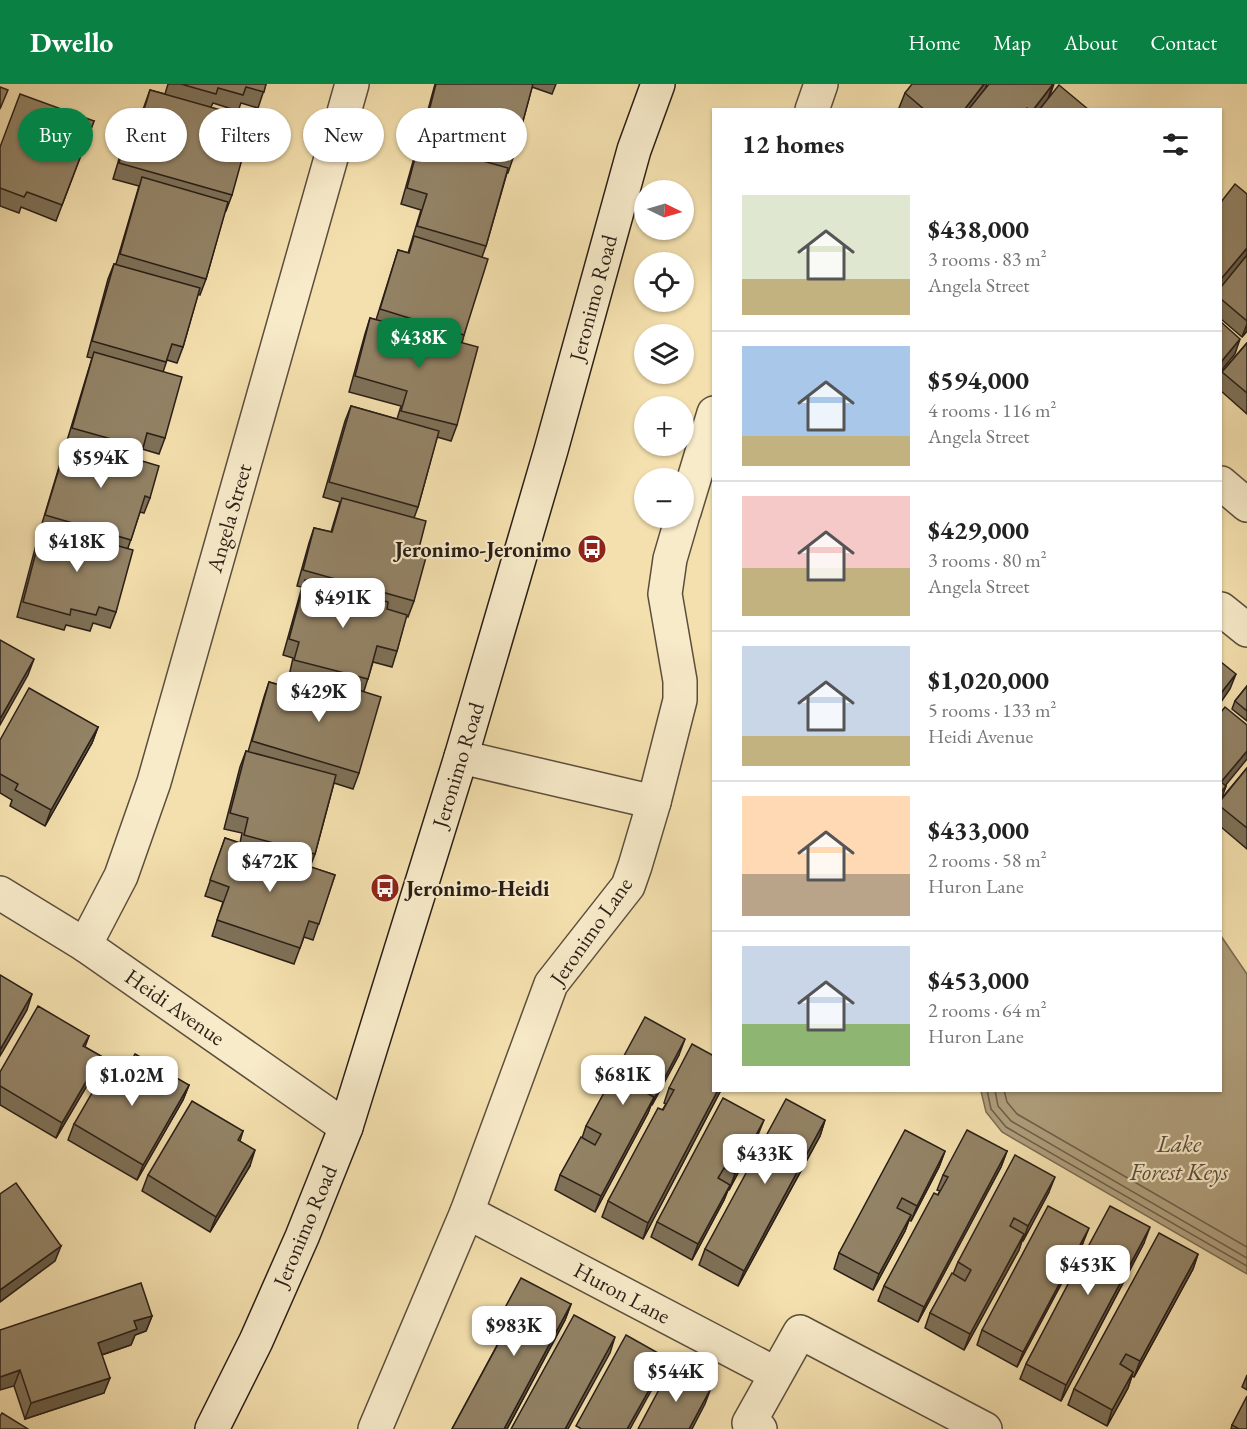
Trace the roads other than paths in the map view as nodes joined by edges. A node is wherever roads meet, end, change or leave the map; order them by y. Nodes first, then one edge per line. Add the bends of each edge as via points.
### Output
1 (352, 84) edge
2 (658, 84) edge
3 (821, 84) edge
4 (813, 108) edge
5 (712, 420) edge
6 (694, 479) edge
7 (1222, 484) edge
8 (1247, 505) edge
9 (679, 528) edge
10 (1222, 610) edge
11 (1247, 630) edge
12 (461, 757) junction
13 (654, 802) junction
14 (0, 892) edge
15 (85, 945) junction
16 (346, 1127) junction
17 (467, 1212) junction
18 (776, 1374) junction
19 (212, 1429) edge
20 (375, 1429) edge
21 (760, 1429) edge
22 (985, 1429) edge

1 - 15 street, Angela Street via 154,782 122,876
2 - 12 street, Jeronimo Road via 634,150
3 - 4 street
5 - 6 street
7 - 8 street
9 - 13 street, Jeronimo Lane via 665,594 680,700
10 - 11 street
12 - 13 street
12 - 16 street, Jeronimo Road
13 - 17 street, Jeronimo Lane via 628,886 551,984
14 - 15 street, Heidi Avenue
15 - 16 street, Heidi Avenue
16 - 19 street, Jeronimo Road via 256,1341
17 - 18 street, Huron Lane
17 - 20 street, Jeronimo Lane
18 - 21 street via 749,1423
18 - 22 street via 800,1332

